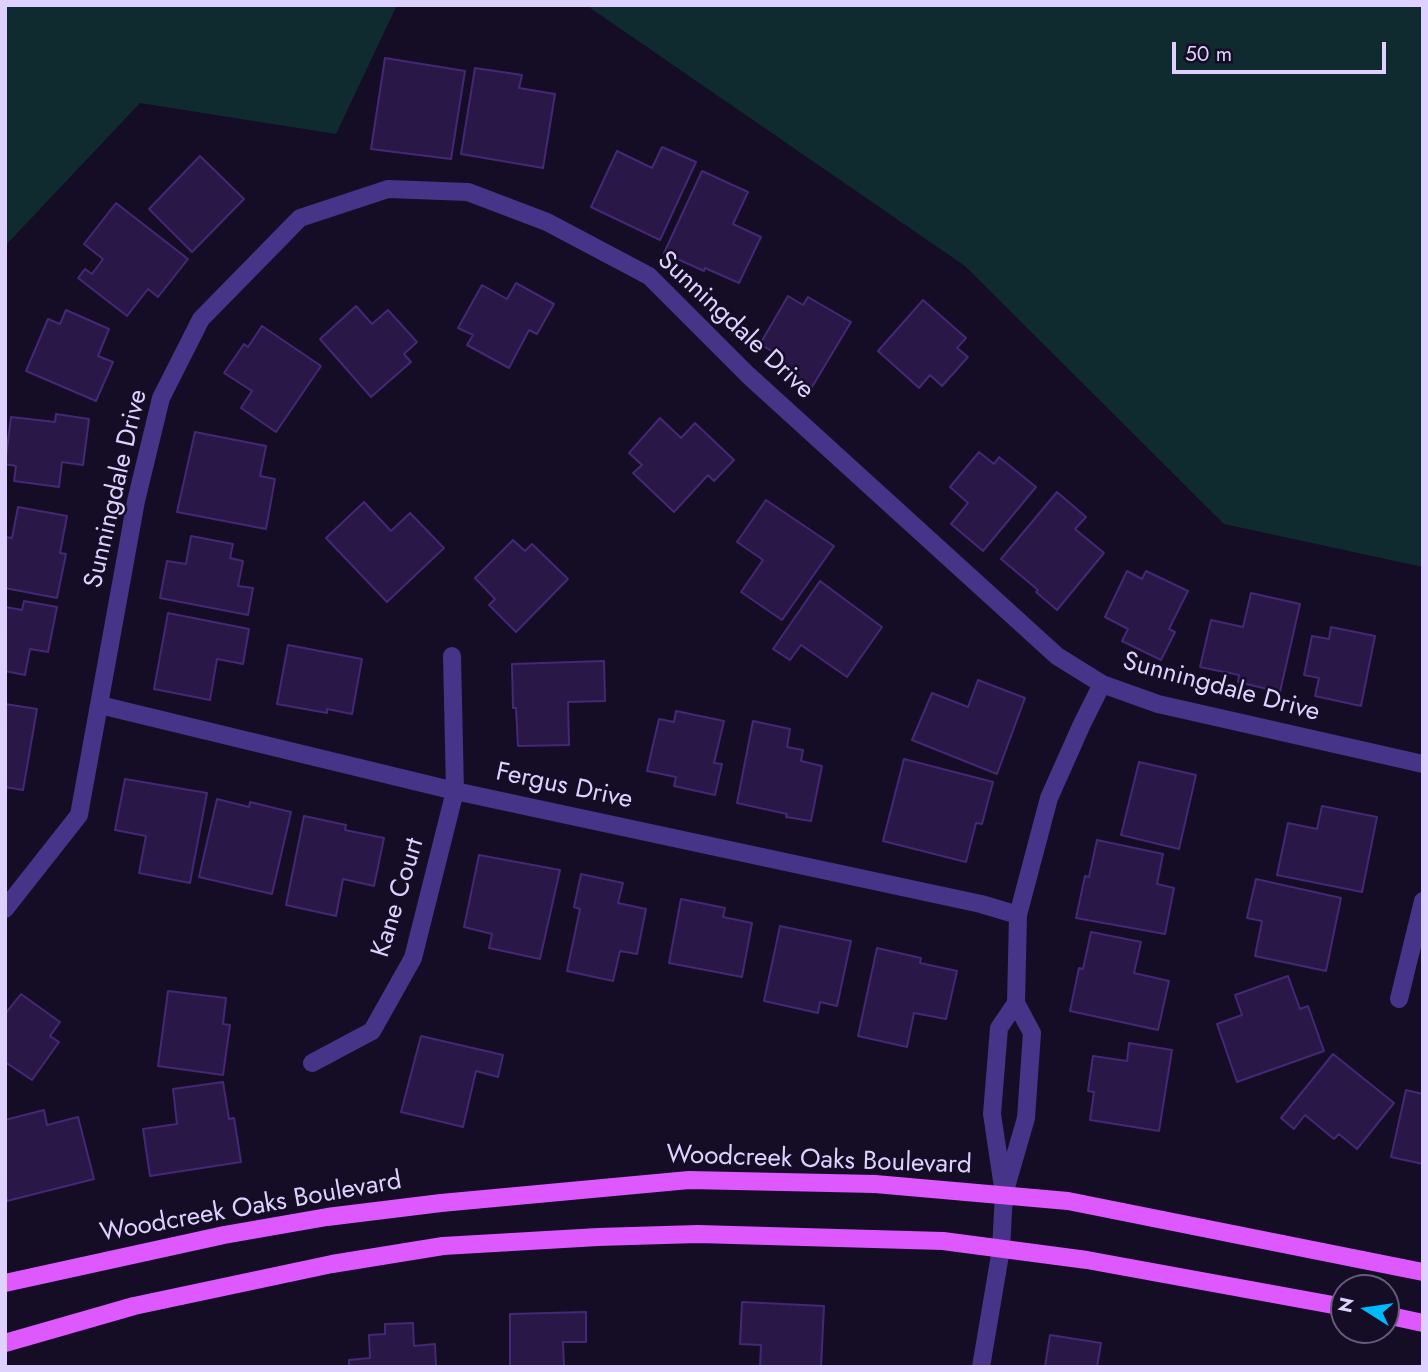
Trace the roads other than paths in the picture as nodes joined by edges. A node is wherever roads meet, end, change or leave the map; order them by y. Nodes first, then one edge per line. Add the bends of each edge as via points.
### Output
1 (452, 656) dead end
2 (1102, 684) junction
3 (100, 705) junction
4 (1423, 764) edge
5 (455, 791) junction
6 (1423, 901) edge
7 (5, 909) edge
8 (1018, 915) junction
9 (1399, 999) dead end
10 (1017, 1003) junction
11 (312, 1063) dead end
12 (995, 1082) junction
13 (1028, 1084) junction
14 (1004, 1194) junction
15 (1001, 1249) junction
16 (1423, 1272) edge
17 (5, 1283) edge
18 (1330, 1304) edge
19 (1400, 1318) edge
20 (1423, 1323) edge
21 (5, 1343) edge
22 (981, 1367) edge

1 - 5 street, Kane Court
2 - 3 street, Sunningdale Drive via 1040,641 748,375 649,276 547,222 468,192 388,189 300,218 201,319 162,398 136,501
2 - 4 street, Sunningdale Drive via 1158,704
2 - 8 street via 1049,798
3 - 5 street, Fergus Drive
3 - 7 street, Sunningdale Drive via 79,815
5 - 8 street, Fergus Drive
5 - 11 street, Kane Court via 413,958 372,1031
6 - 9 street
8 - 10 street
10 - 12 street via 999,1028
10 - 13 street via 1032,1033
12 - 13 street
12 - 14 street via 992,1114
13 - 14 street via 1026,1118
14 - 15 street
14 - 16 main road, Woodcreek Oaks Boulevard via 1068,1201
14 - 17 main road, Woodcreek Oaks Boulevard via 875,1184 689,1180 327,1217
15 - 18 main road
15 - 21 main road via 943,1241 698,1234 443,1246 147,1303
15 - 22 street
19 - 20 main road

